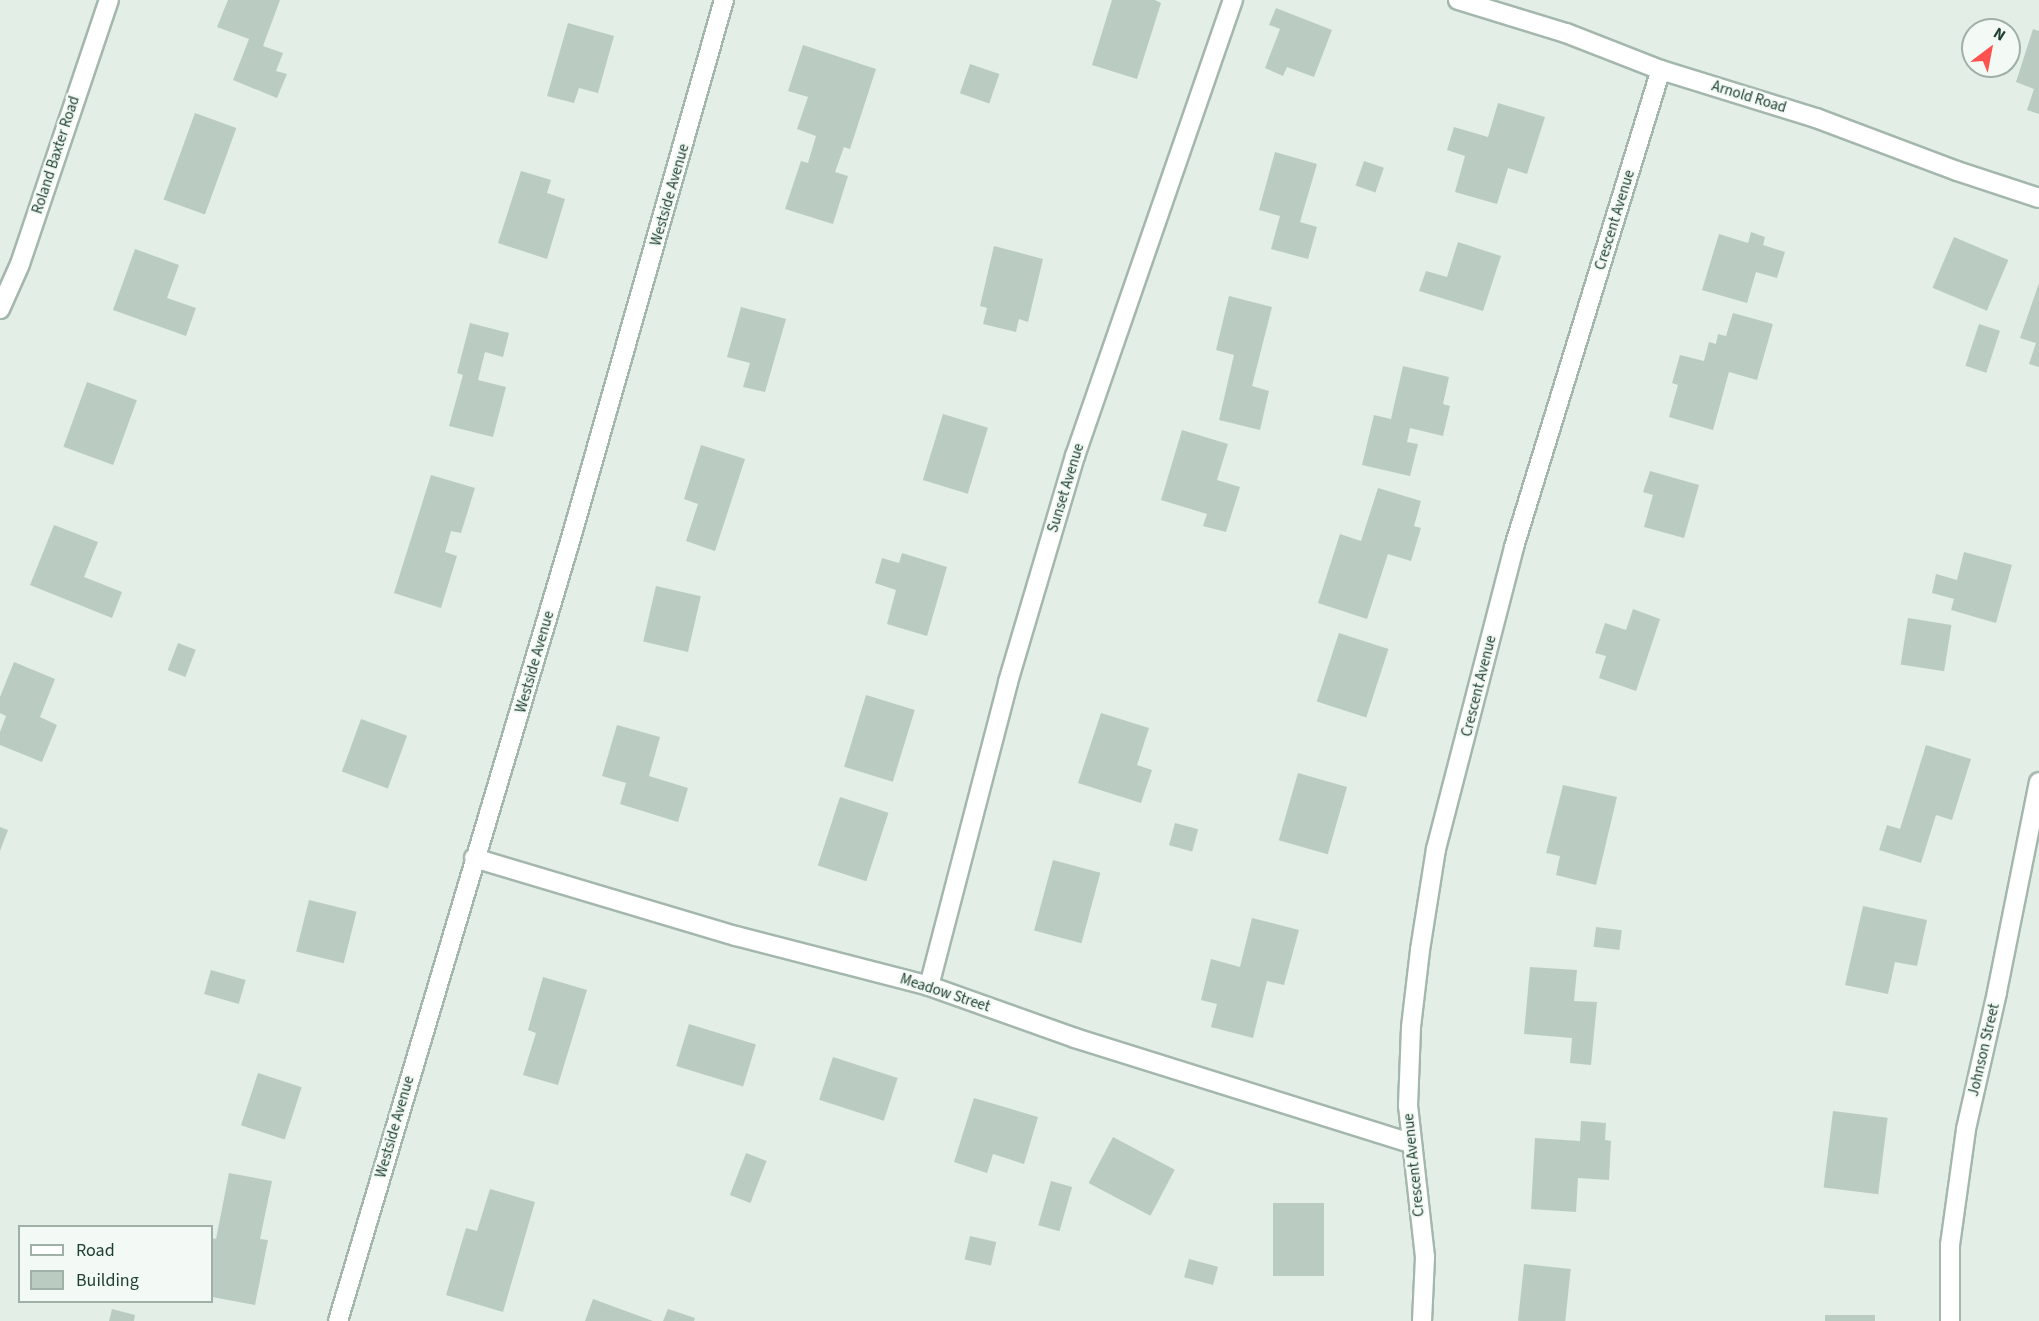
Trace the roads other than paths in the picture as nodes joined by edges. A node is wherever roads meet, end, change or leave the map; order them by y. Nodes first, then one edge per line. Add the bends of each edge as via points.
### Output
1 (109, 0) edge
2 (724, 0) edge
3 (1233, 0) edge
4 (1458, 0) edge
5 (1661, 70) junction
6 (2039, 198) edge
7 (0, 309) edge
8 (2039, 782) edge
9 (474, 858) junction
10 (929, 986) junction
11 (1412, 1143) junction
12 (338, 1321) edge
13 (1422, 1321) edge
14 (1950, 1321) edge

1 - 7 street, Roland Baxter Road via 20,264
2 - 9 street, Westside Avenue via 560,576
3 - 10 street, Sunset Avenue via 1075,456 1008,682
4 - 5 street, Arnold Road via 1566,33
5 - 6 street, Arnold Road via 1816,118
5 - 11 street, Crescent Avenue via 1514,548 1436,849 1411,1027 1408,1106
8 - 14 street, Johnson Street via 1966,1129 1950,1245
9 - 10 street, Meadow Street via 736,936
9 - 12 street, Westside Avenue
10 - 11 street, Meadow Street via 1075,1038
11 - 13 street, Crescent Avenue via 1425,1257

